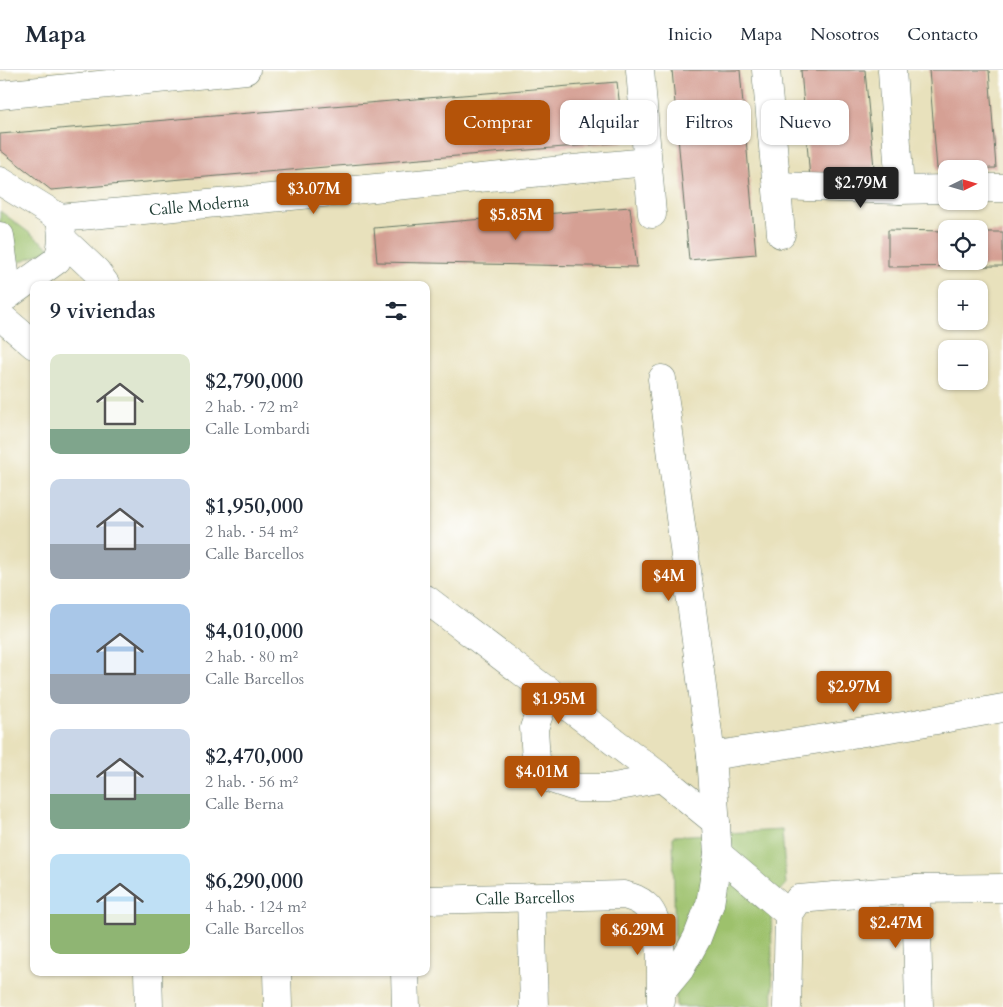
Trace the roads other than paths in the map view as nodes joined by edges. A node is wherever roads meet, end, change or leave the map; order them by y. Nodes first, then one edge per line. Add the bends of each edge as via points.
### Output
1 (246, 70) edge
2 (640, 70) edge
3 (766, 70) edge
4 (892, 70) edge
5 (0, 95) edge
6 (647, 162) junction
7 (0, 181) edge
8 (777, 186) junction
9 (988, 188) edge
10 (1003, 188) edge
11 (938, 189) edge
12 (900, 190) junction
13 (652, 214) dead end
14 (62, 229) junction
15 (781, 234) dead end
16 (0, 236) edge
17 (31, 281) edge
18 (103, 281) edge
19 (30, 282) edge
20 (3, 304) edge
21 (30, 340) edge
22 (662, 379) dead end
23 (430, 602) edge
24 (548, 690) junction
25 (1003, 708) edge
26 (711, 756) junction
27 (662, 778) junction
28 (716, 822) junction
29 (718, 854) junction
30 (1003, 888) edge
31 (916, 889) junction
32 (531, 897) junction
33 (430, 900) edge
34 (788, 914) junction
35 (148, 976) edge
36 (277, 976) edge
37 (405, 976) edge
38 (661, 999) edge
39 (149, 1007) edge
40 (278, 1007) edge
41 (406, 1007) edge
42 (534, 1007) edge
43 (787, 1007) edge
44 (919, 1007) edge

1 - 5 street
2 - 6 street
3 - 8 street
4 - 12 street
6 - 13 street
6 - 14 street, Calle Moderna
7 - 14 street
8 - 12 street
8 - 15 street
9 - 10 street
11 - 12 street
14 - 17 street via 57,260
14 - 18 street
16 - 20 street
19 - 20 street
20 - 21 street
22 - 26 street
23 - 24 street
24 - 27 street
24 - 27 street via 534,728 536,761 551,779 578,788 609,788
25 - 26 street
26 - 28 street
27 - 28 street
28 - 29 street
29 - 34 street
29 - 38 street via 710,904 697,938
30 - 31 street
31 - 34 street via 799,899
31 - 44 street
32 - 33 street, Calle Barcellos
32 - 38 street, Calle Barcellos via 624,895 645,905 657,924
32 - 42 street
34 - 43 street
35 - 39 street
36 - 40 street
37 - 41 street

